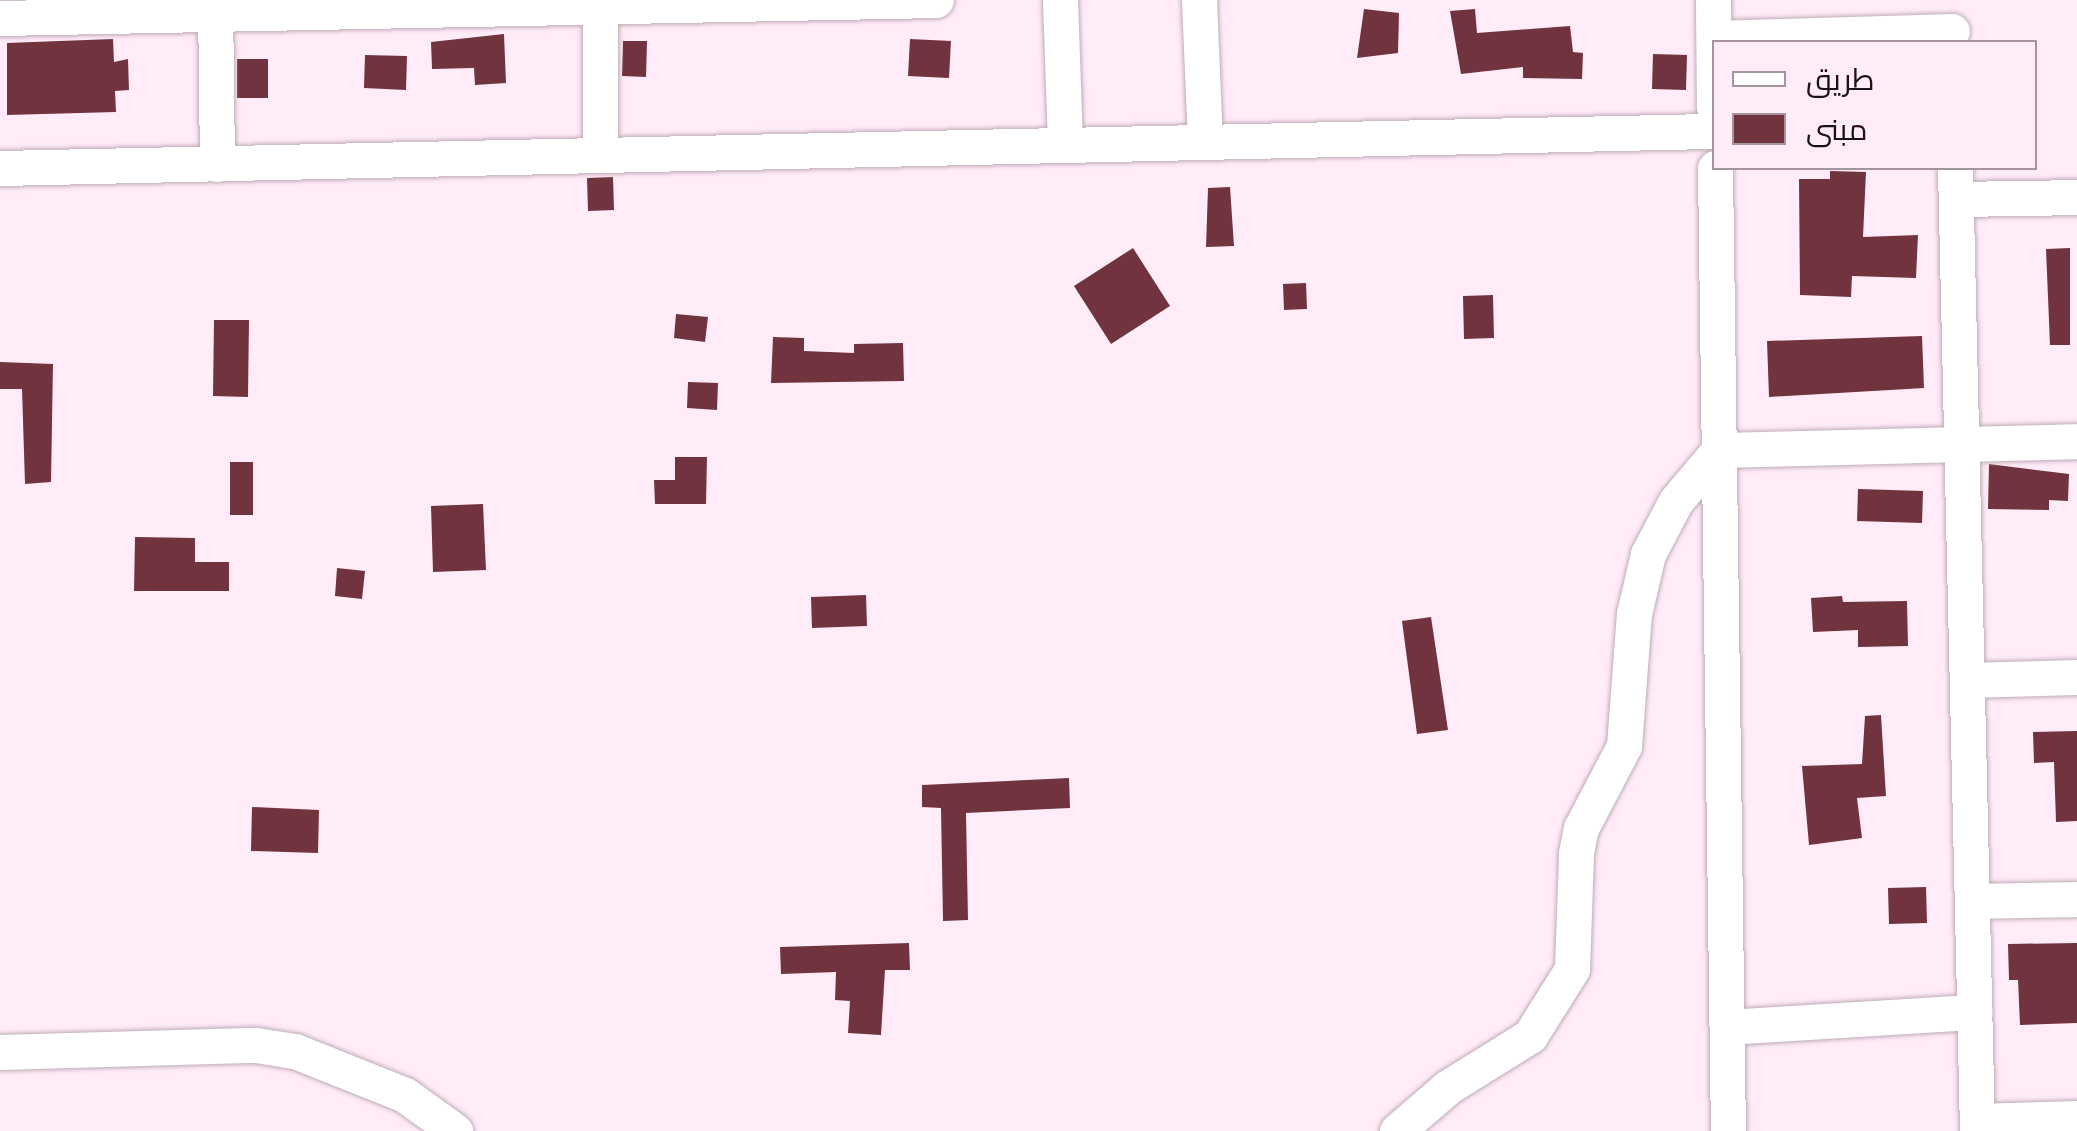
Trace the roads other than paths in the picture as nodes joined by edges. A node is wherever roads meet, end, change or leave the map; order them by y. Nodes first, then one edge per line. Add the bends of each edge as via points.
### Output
1 (936, 0) edge
2 (1060, 0) edge
3 (1199, 0) edge
4 (1713, 0) edge
5 (600, 3) edge
6 (215, 7) edge
7 (0, 18) edge
8 (1952, 25) edge
9 (1714, 38) joint
10 (1712, 131) edge
11 (1204, 142) junction
12 (1065, 145) junction
13 (600, 155) junction
14 (217, 164) junction
15 (0, 168) edge
16 (1715, 170) edge
17 (1955, 183) edge
18 (2077, 197) edge
19 (2077, 442) edge
20 (1961, 444) junction
21 (1719, 450) junction
22 (2077, 677) edge
23 (1967, 680) junction
24 (2077, 899) edge
25 (1972, 901) junction
26 (1974, 1012) junction
27 (1726, 1027) junction
28 (0, 1052) edge
29 (2077, 1118) edge
30 (1977, 1126) edge
31 (456, 1131) edge
32 (1397, 1131) edge
33 (1728, 1131) edge

1 - 5 street
2 - 12 street
3 - 11 street
4 - 9 street
5 - 6 street
5 - 13 street
6 - 7 street
6 - 14 street
8 - 9 street
10 - 11 street
11 - 12 street
12 - 13 street
13 - 14 street
14 - 15 street
16 - 21 street
17 - 18 street
17 - 20 street
19 - 20 street
20 - 21 street
20 - 23 street
21 - 27 street
21 - 32 street via 1676,502 1648,554 1634,614 1624,746 1576,853 1572,968 1530,1036 1448,1087
22 - 23 street
23 - 25 street
24 - 25 street
25 - 26 street
26 - 27 street
26 - 30 street
27 - 33 street
28 - 31 street via 256,1044 295,1051 406,1094
29 - 30 street

